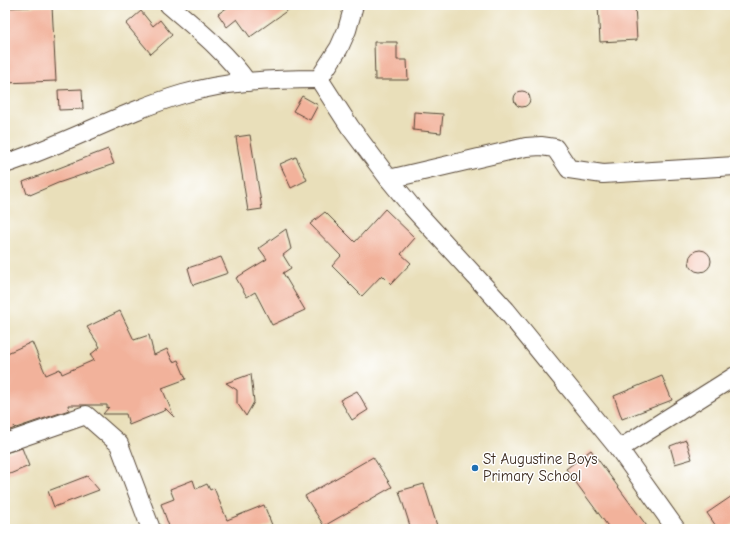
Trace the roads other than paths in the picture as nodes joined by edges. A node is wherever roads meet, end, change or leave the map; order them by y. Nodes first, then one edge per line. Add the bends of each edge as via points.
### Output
1 (169, 5) edge
2 (354, 5) edge
3 (319, 79) junction
4 (247, 82) junction
5 (5, 164) edge
6 (735, 166) edge
7 (389, 179) junction
8 (735, 376) edge
9 (5, 443) edge
10 (619, 449) junction
11 (151, 529) edge
12 (676, 529) edge

1 - 4 street via 225,55
2 - 3 street via 339,48
3 - 4 street
3 - 7 street via 350,127
4 - 5 street via 209,87 183,94
6 - 7 street via 603,174 569,169 555,148 526,146
7 - 10 street via 506,310
8 - 10 street
9 - 11 street via 86,415 119,444
10 - 12 street

